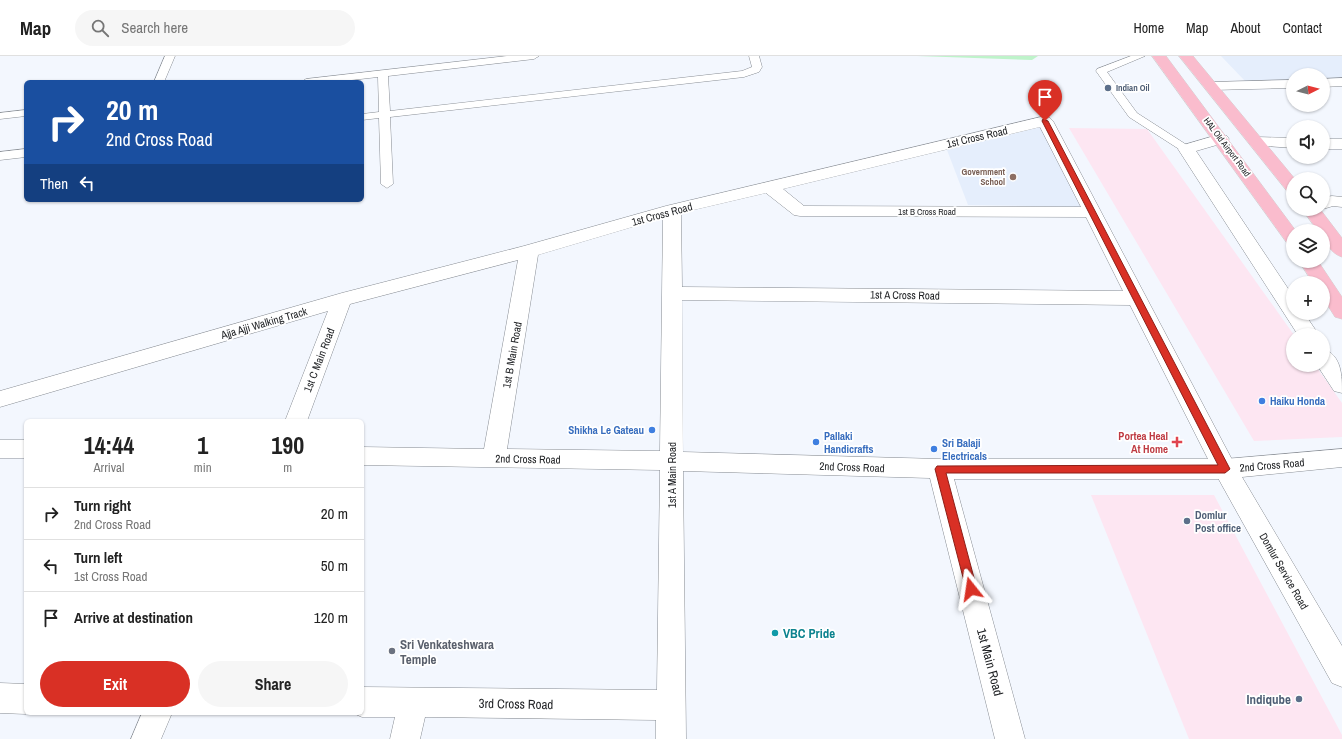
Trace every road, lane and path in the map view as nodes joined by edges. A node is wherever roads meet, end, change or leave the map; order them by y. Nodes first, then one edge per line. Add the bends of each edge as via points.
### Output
1 (170, 56) edge
2 (534, 56) edge
3 (754, 56) edge
4 (1140, 56) edge
5 (1159, 56) edge
6 (1186, 56) edge
7 (497, 58) edge
8 (383, 73) junction
9 (160, 80) edge
10 (323, 80) edge
11 (1342, 82) edge
12 (1330, 83) edge
13 (1286, 84) edge
14 (1212, 86) junction
15 (24, 113) edge
16 (385, 115) junction
17 (0, 116) edge
18 (364, 117) edge
19 (1221, 139) junction
20 (1257, 142) junction
21 (1286, 143) edge
22 (1330, 144) edge
23 (1342, 144) edge
24 (1186, 149) junction
25 (24, 153) edge
26 (0, 156) edge
27 (1286, 178) edge
28 (387, 184) dead end
29 (770, 187) junction
30 (1330, 202) edge
31 (1342, 202) edge
32 (672, 210) junction
33 (1093, 212) junction
34 (1316, 216) edge
35 (1286, 229) edge
36 (529, 251) junction
37 (1342, 251) edge
38 (672, 293) junction
39 (1330, 294) edge
40 (1138, 298) junction
41 (342, 300) junction
42 (1286, 300) edge
43 (1342, 312) edge
44 (1330, 367) edge
45 (1342, 385) edge
46 (0, 399) edge
47 (297, 419) edge
48 (0, 449) edge
49 (24, 449) edge
50 (364, 456) edge
51 (494, 458) junction
52 (1342, 458) edge
53 (672, 461) junction
54 (940, 469) junction
55 (1225, 469) junction
56 (1342, 673) edge
57 (0, 698) edge
58 (24, 698) edge
59 (364, 702) edge
60 (413, 702) junction
61 (671, 705) junction
62 (156, 715) edge
63 (146, 739) edge
64 (405, 739) edge
65 (671, 739) edge
66 (1010, 739) edge

1 - 9 lane
2 - 7 lane
3 - 16 lane via 757,66 755,70 744,74
4 - 24 lane via 1101,71 1133,115
5 - 19 main road, HAL Old Airport Road
6 - 14 main road
7 - 8 lane
8 - 10 lane
8 - 16 lane
11 - 12 street
13 - 14 street
14 - 20 main road
15 - 17 lane
16 - 18 lane
16 - 28 lane
19 - 24 street
19 - 35 main road, HAL Old Airport Road
20 - 21 street
20 - 27 main road
22 - 23 street
24 - 42 street
25 - 26 lane
29 - 32 street, 1st Cross Road
29 - 33 street, 1st B Cross Road via 800,211
29 - 33 street, 1st Cross Road via 1045,121
30 - 31 street
32 - 36 street, 1st Cross Road
32 - 38 street, 1st A Main Road
33 - 40 street, 1st Cross Road
34 - 37 main road
36 - 41 street, Ajja Ajji Walking Track
36 - 51 street, 1st B Main Road
38 - 40 street, 1st A Cross Road
38 - 53 street, 1st A Main Road
39 - 43 main road
40 - 55 street, 1st Cross Road
41 - 46 street, Ajja Ajji Walking Track
41 - 47 street, 1st C Main Road
44 - 45 street
48 - 49 street
50 - 51 street, 2nd Cross Road
51 - 53 street, 2nd Cross Road
52 - 55 street, 2nd Cross Road
53 - 54 street, 2nd Cross Road
53 - 61 street, 1st A Main Road
54 - 55 street, 2nd Cross Road
54 - 66 street, 1st Main Road
55 - 56 street, Domlur Service Road
57 - 58 street
59 - 60 street, 3rd Cross Road
60 - 61 street, 3rd Cross Road
60 - 64 street
61 - 65 street, 1st A Main Road
62 - 63 street

